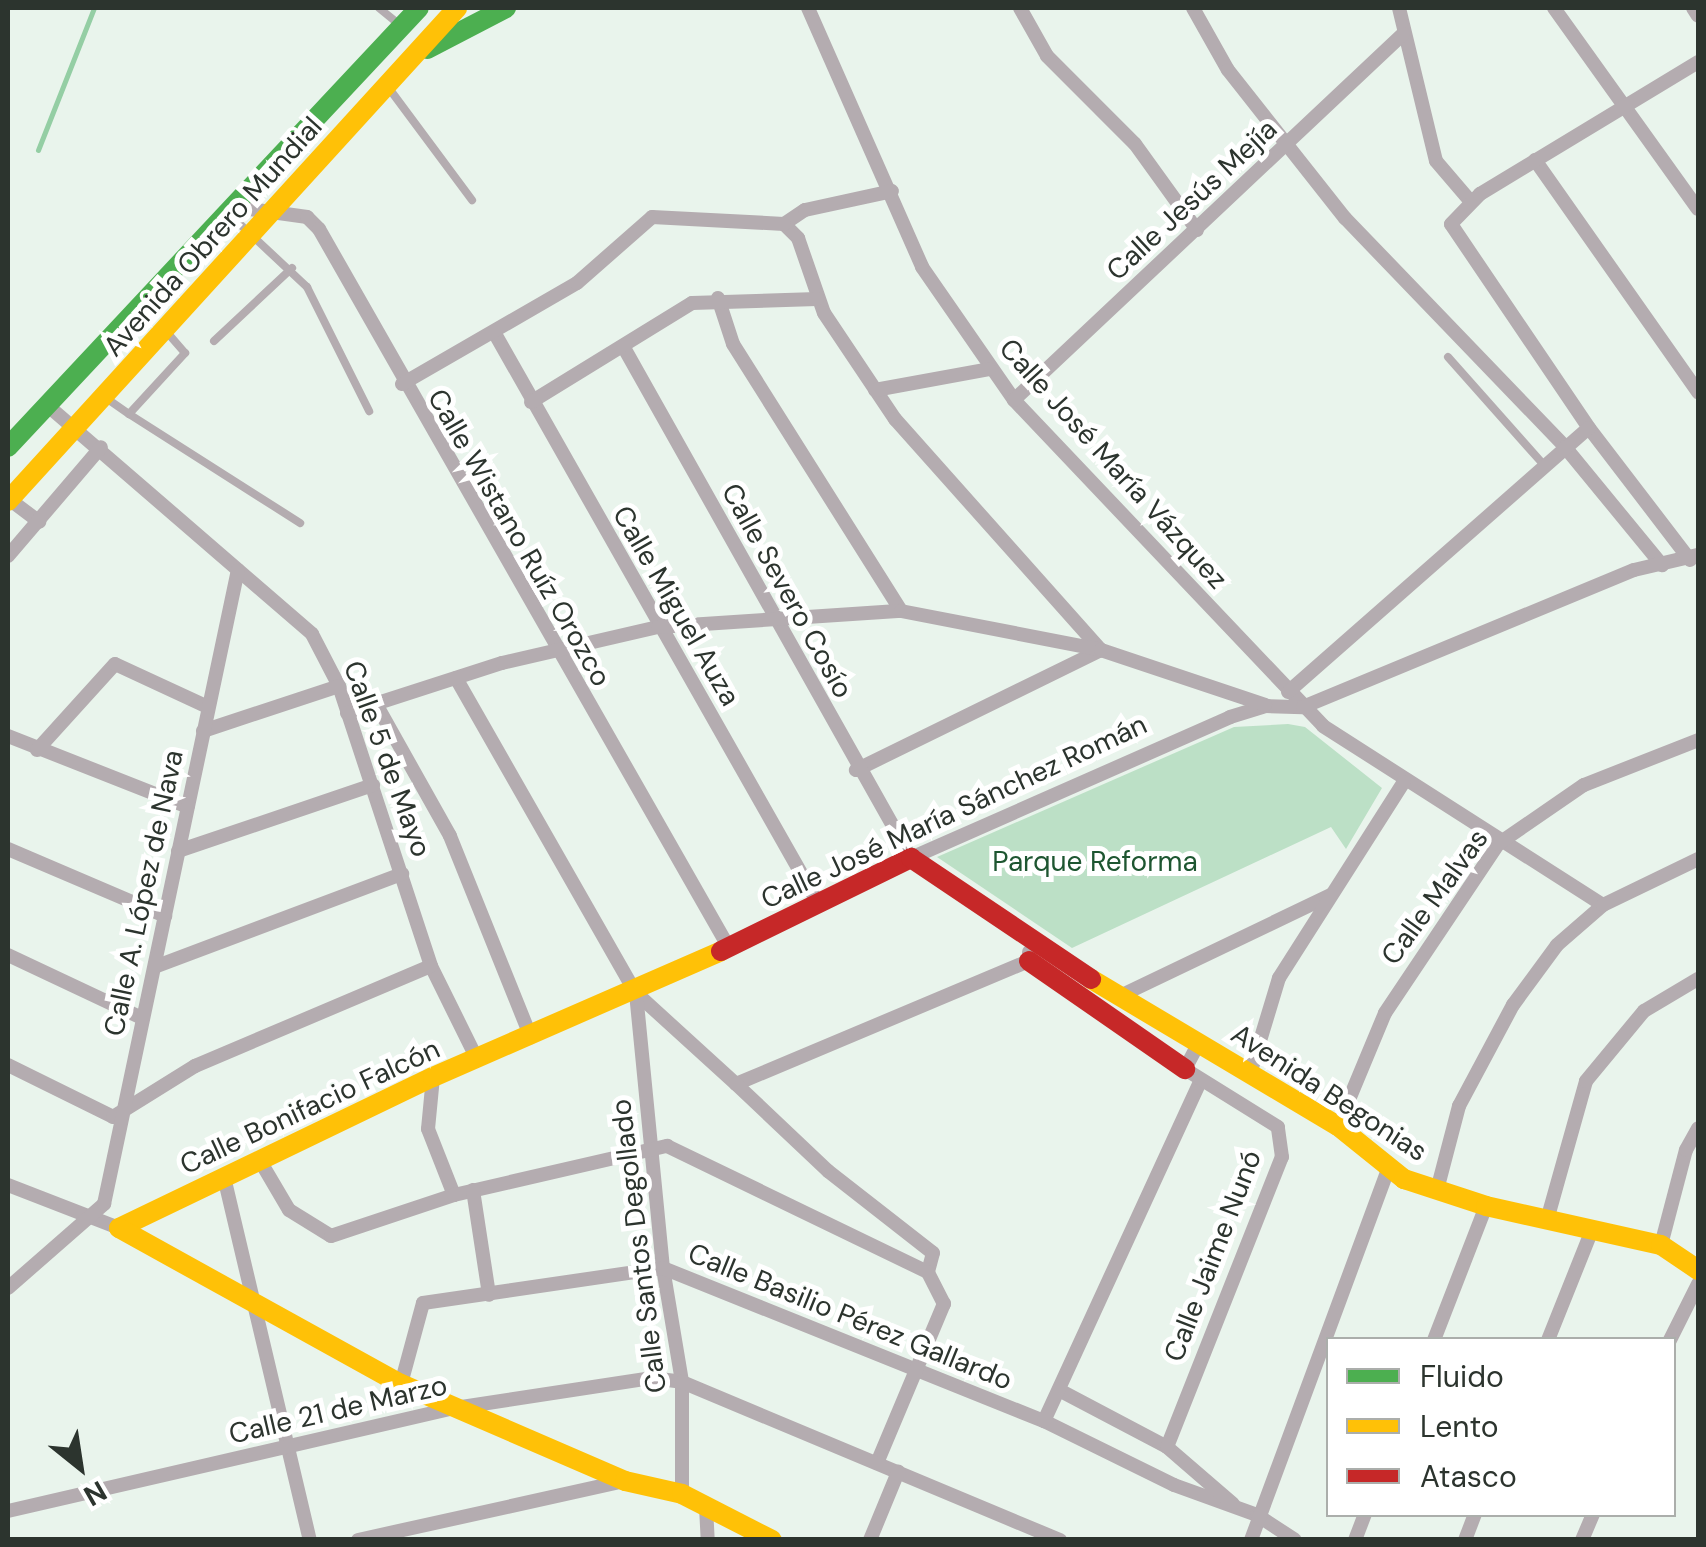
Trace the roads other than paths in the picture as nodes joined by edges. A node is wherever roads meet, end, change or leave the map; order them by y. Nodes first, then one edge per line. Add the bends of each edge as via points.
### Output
1 (379, 8) edge
2 (419, 8) edge
3 (456, 8) edge
4 (506, 8) edge
5 (808, 8) edge
6 (1020, 8) edge
7 (1193, 8) edge
8 (1399, 8) edge
9 (1554, 8) edge
10 (1693, 8) edge
11 (1698, 16) edge
12 (403, 26) junction
13 (1403, 34) junction
14 (1698, 62) edge
15 (404, 63) junction
16 (386, 84) junction
17 (1626, 105) junction
18 (1286, 146) junction
19 (1535, 160) junction
20 (892, 192) junction
21 (472, 200) dead end
22 (1471, 202) junction
23 (1698, 209) edge
24 (232, 210) junction
25 (275, 210) junction
26 (784, 224) junction
27 (1197, 230) junction
28 (254, 234) junction
29 (292, 268) junction
30 (718, 298) junction
31 (817, 299) junction
32 (167, 332) junction
33 (494, 332) junction
34 (214, 341) dead end
35 (623, 346) junction
36 (1448, 357) dead end
37 (989, 369) junction
38 (402, 384) junction
39 (875, 390) junction
40 (1698, 392) edge
41 (106, 398) junction
42 (1014, 400) junction
43 (531, 402) junction
44 (47, 405) junction
45 (369, 411) dead end
46 (129, 414) junction
47 (79, 426) junction
48 (1589, 428) junction
49 (8, 447) edge
50 (101, 447) junction
51 (1565, 447) junction
52 (1543, 464) junction
53 (8, 500) edge
54 (39, 522) junction
55 (300, 523) dead end
56 (8, 556) edge
57 (1694, 558) edge
58 (1662, 565) junction
59 (238, 570) junction
60 (901, 610) junction
61 (774, 617) junction
62 (658, 627) junction
63 (1101, 650) junction
64 (554, 651) junction
65 (456, 678) junction
66 (339, 686) junction
67 (1288, 692) junction
68 (376, 704) junction
69 (1266, 706) junction
70 (208, 707) junction
71 (1306, 711) junction
72 (346, 713) junction
73 (203, 731) junction
74 (8, 736) edge
75 (1698, 740) edge
76 (37, 750) junction
77 (856, 770) junction
78 (1404, 782) junction
79 (373, 785) junction
80 (188, 806) junction
81 (1498, 844) junction
82 (8, 849) edge
83 (178, 850) junction
84 (911, 858) junction
85 (1698, 859) edge
86 (402, 874) junction
87 (1332, 895) junction
88 (818, 903) junction
89 (1603, 905) junction
90 (165, 916) junction
91 (728, 946) junction
92 (1029, 952) junction
93 (8, 955) edge
94 (156, 966) junction
95 (431, 966) junction
96 (1698, 979) edge
97 (636, 993) junction
98 (1120, 996) junction
99 (142, 1018) junction
100 (531, 1037) junction
101 (1199, 1042) junction
102 (476, 1060) junction
103 (8, 1065) edge
104 (1250, 1074) junction
105 (1193, 1075) junction
106 (434, 1077) junction
107 (736, 1084) junction
108 (126, 1113) junction
109 (1338, 1126) junction
110 (1698, 1128) edge
111 (652, 1148) junction
112 (259, 1159) junction
113 (1388, 1170) junction
114 (224, 1176) junction
115 (8, 1185) edge
116 (473, 1190) junction
117 (1437, 1190) junction
118 (454, 1194) junction
119 (1486, 1206) junction
120 (1546, 1220) junction
121 (90, 1221) junction
122 (118, 1228) junction
123 (1592, 1230) junction
124 (1661, 1246) junction
125 (663, 1268) junction
126 (1698, 1270) edge
127 (928, 1272) junction
128 (1698, 1284) edge
129 (8, 1288) edge
130 (488, 1294) junction
131 (253, 1302) junction
132 (1435, 1337) edge
133 (1549, 1337) edge
134 (1672, 1337) edge
135 (915, 1374) junction
136 (682, 1382) junction
137 (401, 1384) junction
138 (1060, 1390) junction
139 (455, 1408) junction
140 (1044, 1422) junction
141 (290, 1447) junction
142 (1167, 1447) junction
143 (876, 1463) junction
144 (898, 1472) junction
145 (625, 1481) junction
146 (682, 1494) junction
147 (1233, 1504) junction
148 (706, 1508) junction
149 (8, 1511) edge
150 (1258, 1515) junction
151 (310, 1540) edge
152 (358, 1540) edge
153 (708, 1540) edge
154 (772, 1540) edge
155 (870, 1540) edge
156 (1060, 1540) edge
157 (1251, 1540) edge
158 (1296, 1540) edge

1 - 12 lane
2 - 12 street, Avenida Obrero Mundial
3 - 15 street, Avenida Obrero Mundial
4 - 15 street
5 - 20 street, Calle José María Vázquez
6 - 27 street via 1047,56 1136,144
7 - 18 street via 1228,70
8 - 13 street
9 - 17 street via 1616,100
10 - 11 street
12 - 24 street, Avenida Obrero Mundial
13 - 18 street, Calle Jesús Mejía
13 - 22 street via 1436,161
14 - 17 street
15 - 16 street, Avenida Obrero Mundial
16 - 21 lane
16 - 25 street, Avenida Obrero Mundial
17 - 19 street
17 - 23 street
18 - 27 street, Calle Jesús Mejía
18 - 51 street via 1345,218
19 - 22 street
19 - 40 street
20 - 26 street via 805,210
20 - 37 street, Calle José María Vázquez via 922,268
22 - 48 street via 1451,224
24 - 25 street, Calle Wistano Ruíz Orozco
24 - 28 lane
24 - 44 street, Avenida Obrero Mundial
25 - 28 street, Avenida Obrero Mundial
25 - 38 street, Calle Wistano Ruíz Orozco via 307,217 318,229
26 - 31 street via 798,238
26 - 33 street via 652,217 634,226 583,278
27 - 42 street, Calle Jesús Mejía
28 - 29 lane
28 - 32 street, Avenida Obrero Mundial
29 - 34 lane
29 - 45 lane
30 - 31 street
30 - 35 street via 692,303
30 - 60 street via 743,360
31 - 39 street
32 - 41 street, Avenida Obrero Mundial
32 - 46 lane via 185,353
33 - 38 street
33 - 43 street, Calle Miguel Auza
35 - 43 street
35 - 61 street, Calle Severo Cosío
36 - 52 lane
37 - 39 street
37 - 42 street, Calle José María Vázquez
38 - 64 street, Calle Wistano Ruíz Orozco
39 - 63 street
41 - 46 lane
41 - 47 street, Avenida Obrero Mundial
42 - 67 street, Calle José María Vázquez
43 - 62 street, Calle Miguel Auza
44 - 47 street, Calle 5 de Mayo
44 - 49 street, Avenida Obrero Mundial
46 - 55 lane
47 - 50 street, Calle 5 de Mayo
47 - 53 street, Avenida Obrero Mundial
48 - 51 street
48 - 57 street
50 - 54 street
50 - 59 street, Calle 5 de Mayo
51 - 52 street
51 - 58 street
52 - 67 street
53 - 54 street
54 - 56 street
57 - 58 street
58 - 71 street via 1602,583
59 - 66 street, Calle 5 de Mayo via 312,634
59 - 70 street, Calle A. López de Nava
60 - 61 street
60 - 63 street
61 - 62 street
61 - 77 street, Calle Severo Cosío
62 - 64 street
62 - 88 street, Calle Miguel Auza
63 - 69 street
63 - 77 street
64 - 65 street
64 - 91 street, Calle Wistano Ruíz Orozco
65 - 68 street
65 - 97 street
66 - 72 street, Calle 5 de Mayo
66 - 73 street
67 - 71 street, Calle José María Vázquez
68 - 72 street
68 - 100 street via 450,836
69 - 71 street, Calle José María Sánchez Román
69 - 84 street, Calle José María Sánchez Román
70 - 73 street, Calle A. López de Nava
70 - 76 street via 115,664
71 - 78 street, Calle José María Vázquez
72 - 79 street, Calle 5 de Mayo
73 - 80 street, Calle A. López de Nava
74 - 76 street
75 - 81 street, Calle Malvas via 1584,785
76 - 80 street
77 - 84 street, Calle Severo Cosío
78 - 81 street, Calle José María Vázquez
78 - 87 street
79 - 83 street
79 - 86 street, Calle 5 de Mayo
80 - 83 street, Calle A. López de Nava
81 - 89 street, Calle José María Vázquez
81 - 109 street, Calle Malvas via 1384,1013
82 - 90 street
83 - 90 street, Calle A. López de Nava
84 - 88 street, Calle José María Sánchez Román
84 - 92 street, Avenida Begonias
85 - 89 street
86 - 94 street
86 - 95 street, Calle 5 de Mayo
87 - 98 street
87 - 104 street via 1267,1004
88 - 91 street, Calle José María Sánchez Román
89 - 117 street via 1557,946 1513,1005 1460,1106
90 - 94 street, Calle A. López de Nava
91 - 97 street, Calle José María Sánchez Román
92 - 98 street, Avenida Begonias
92 - 105 street
92 - 107 street
93 - 99 street
94 - 99 street, Calle A. López de Nava
95 - 102 street, Calle 5 de Mayo
95 - 108 street via 194,1066
96 - 120 street via 1644,1012 1586,1081
97 - 100 street, Calle Bonifacio Falcón
97 - 107 street
97 - 111 street, Calle Santos Degollado
98 - 101 street, Avenida Begonias
99 - 108 street, Calle A. López de Nava
100 - 102 street, Calle Bonifacio Falcón
101 - 104 street, Avenida Begonias
101 - 105 street
102 - 106 street, Calle Bonifacio Falcón
103 - 108 street via 113,1117
104 - 109 street, Avenida Begonias
105 - 138 street
105 - 142 street, Calle Jaime Nunó via 1278,1127 1282,1157
106 - 112 street, Calle Bonifacio Falcón
106 - 118 street via 428,1129
107 - 127 street via 828,1171 932,1253
108 - 121 street, Calle A. López de Nava via 104,1204
109 - 113 street, Avenida Begonias
110 - 124 street
111 - 116 street
111 - 125 street, Calle Santos Degollado
111 - 127 street via 667,1146
112 - 114 street, Calle Bonifacio Falcón
112 - 118 street via 289,1210 331,1236
113 - 117 street, Avenida Begonias
113 - 150 street
114 - 122 street, Calle Bonifacio Falcón
114 - 131 street
115 - 121 street
116 - 118 street
116 - 130 street
117 - 119 street, Avenida Begonias
119 - 120 street, Avenida Begonias
119 - 132 street
120 - 123 street, Avenida Begonias
121 - 122 street
121 - 129 street
122 - 131 street
123 - 124 street, Avenida Begonias
123 - 133 street
124 - 126 street, Avenida Begonias
125 - 130 street, Calle Basilio Pérez Gallardo
125 - 135 street, Calle Basilio Pérez Gallardo
125 - 136 street, Calle Santos Degollado
127 - 135 street via 944,1304
128 - 134 street
130 - 137 street, Calle Basilio Pérez Gallardo via 423,1303
131 - 137 street
131 - 141 street
135 - 140 street, Calle Basilio Pérez Gallardo
135 - 143 street
136 - 139 street, Calle 21 de Marzo via 651,1378
136 - 143 street
136 - 146 street, Calle Santos Degollado
137 - 139 street
138 - 140 street
138 - 142 street, Calle Basilio Pérez Gallardo
139 - 141 street, Calle 21 de Marzo
139 - 145 street
140 - 147 street, Calle Basilio Pérez Gallardo via 1174,1485
141 - 149 street, Calle 21 de Marzo
141 - 151 street
142 - 147 street, Calle Basilio Pérez Gallardo
143 - 144 street
144 - 155 street
144 - 156 street
145 - 146 street
145 - 152 street
146 - 148 street
147 - 150 street, Calle Basilio Pérez Gallardo
148 - 153 street
148 - 154 street
150 - 157 street
150 - 158 street, Calle Basilio Pérez Gallardo

